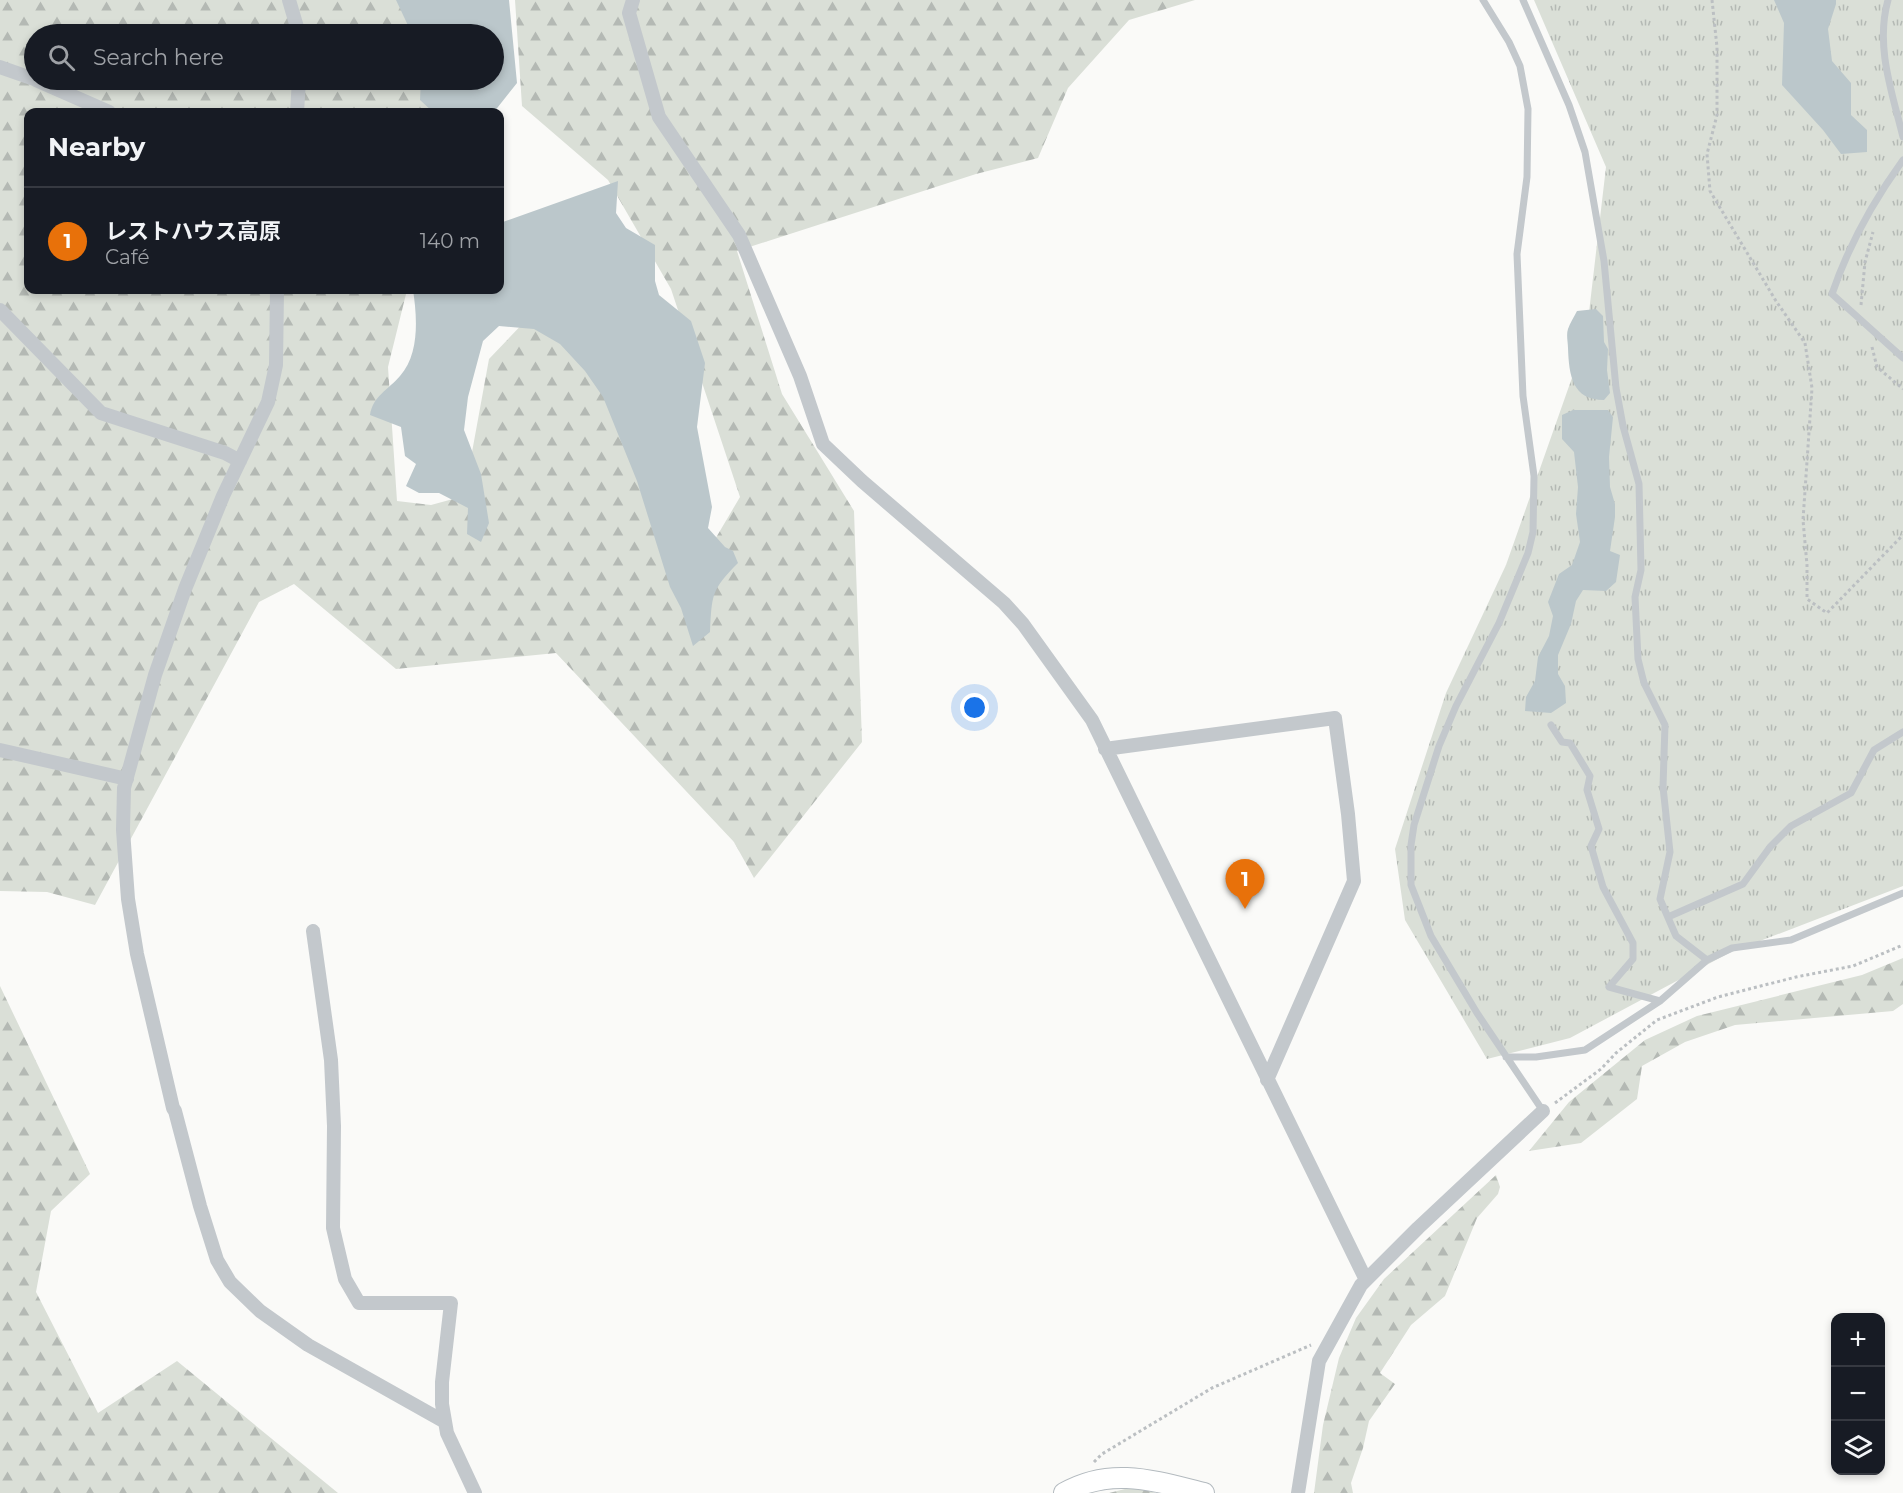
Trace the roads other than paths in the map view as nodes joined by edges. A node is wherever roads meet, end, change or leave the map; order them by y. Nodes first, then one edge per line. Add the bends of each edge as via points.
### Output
1 (289, 0) edge
2 (633, 0) edge
3 (1483, 0) edge
4 (1523, 0) edge
5 (1888, 0) edge
6 (296, 24) edge
7 (0, 67) edge
8 (24, 75) edge
9 (60, 90) edge
10 (298, 90) edge
11 (100, 108) edge
12 (297, 108) edge
13 (1903, 137) edge
14 (1903, 160) edge
15 (277, 294) edge
16 (0, 310) edge
17 (1903, 358) edge
18 (240, 461) junction
19 (1551, 725) dead end
20 (1903, 732) edge
21 (1105, 749) junction
22 (0, 750) edge
23 (127, 779) junction
24 (1903, 893) edge
25 (1668, 917) junction
26 (313, 932) dead end
27 (1707, 960) junction
28 (1660, 1001) junction
29 (1506, 1057) junction
30 (1267, 1080) junction
31 (1544, 1111) joint
32 (1366, 1280) junction
33 (445, 1422) junction
34 (475, 1493) edge
35 (1064, 1493) edge
36 (1204, 1493) edge
37 (1298, 1493) edge

1 - 6 street
2 - 21 street via 629,13 659,117 739,235 800,376 823,444 1004,603 1092,720
3 - 29 lane via 1520,66 1528,109 1527,177 1517,254 1523,396 1534,476 1533,532 1499,623 1439,746 1414,825 1411,885 1431,936
4 - 25 lane via 1585,152 1604,261 1616,388 1639,484 1641,570 1635,597 1638,659 1644,683 1665,725 1663,787 1670,852 1660,899
5 - 13 lane via 1883,18 1883,56
7 - 8 street
9 - 11 street
10 - 12 street
14 - 17 lane via 1843,263 1832,294
15 - 18 street via 276,365 268,402
16 - 18 street via 101,413
18 - 23 street via 185,589 155,675
19 - 28 lane via 1562,742 1570,743 1590,776 1587,790 1599,829 1591,846 1603,887 1633,943 1633,959 1609,987
20 - 25 lane via 1874,750 1851,793 1791,826 1743,884
21 - 30 street
21 - 30 street via 1335,718 1354,881
22 - 23 street
23 - 33 street via 123,830 137,954 172,1108 217,1260 230,1282 260,1311 308,1345
24 - 27 lane via 1791,940 1732,948
25 - 27 lane via 1676,936
26 - 33 street via 331,1060 333,1228 345,1279 359,1303 451,1303 442,1382
27 - 28 lane
28 - 29 lane via 1585,1050
29 - 31 lane
30 - 32 street
31 - 32 street
32 - 37 street via 1319,1361
33 - 34 street
35 - 36 main road via 1077,1485 1105,1478 1143,1478

